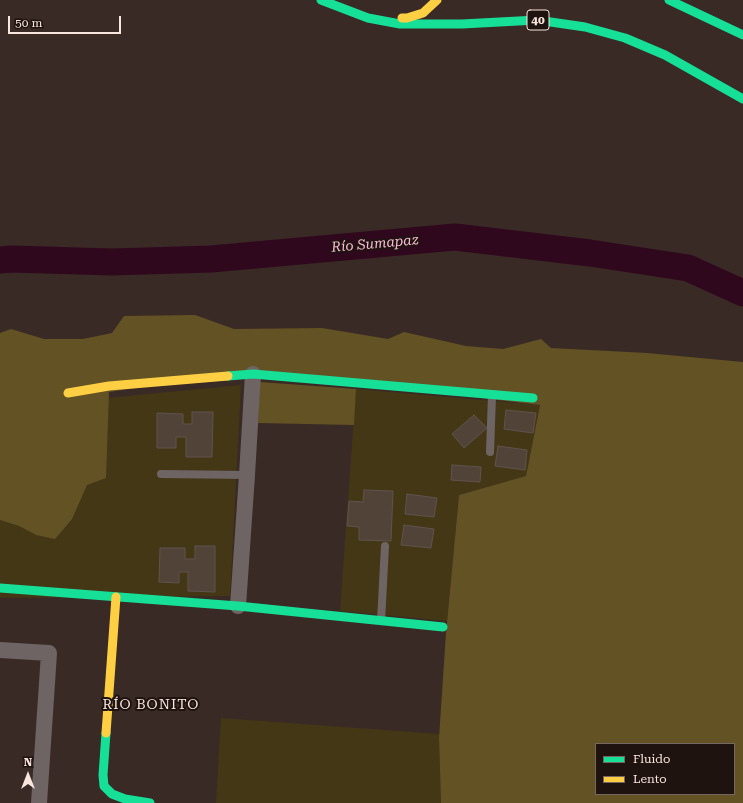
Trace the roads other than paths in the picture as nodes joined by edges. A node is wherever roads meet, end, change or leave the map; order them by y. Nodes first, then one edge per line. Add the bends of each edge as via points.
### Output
1 (320, 0) edge
2 (437, 0) edge
3 (669, 0) edge
4 (368, 18) junction
5 (743, 35) edge
6 (743, 99) edge
7 (253, 374) junction
8 (68, 394) dead end
9 (492, 395) junction
10 (533, 398) dead end
11 (490, 452) dead end
12 (161, 474) dead end
13 (248, 475) junction
14 (385, 546) dead end
15 (0, 588) edge
16 (116, 597) junction
17 (238, 606) junction
18 (381, 621) junction
19 (443, 627) dead end
20 (0, 650) edge
21 (39, 803) edge
22 (150, 803) edge

1 - 4 main road, 40
2 - 4 main road via 423,13 407,18
3 - 5 main road
4 - 6 main road, 40 via 400,24 537,20 585,27 625,38 665,54
7 - 8 main road via 109,386
7 - 9 main road
7 - 13 street
9 - 10 main road
9 - 11 lane
12 - 13 lane
13 - 17 street
14 - 18 lane
15 - 16 main road
16 - 17 main road
16 - 22 main road via 104,786 112,794 125,799
17 - 18 main road
18 - 19 main road
20 - 21 street via 49,653

